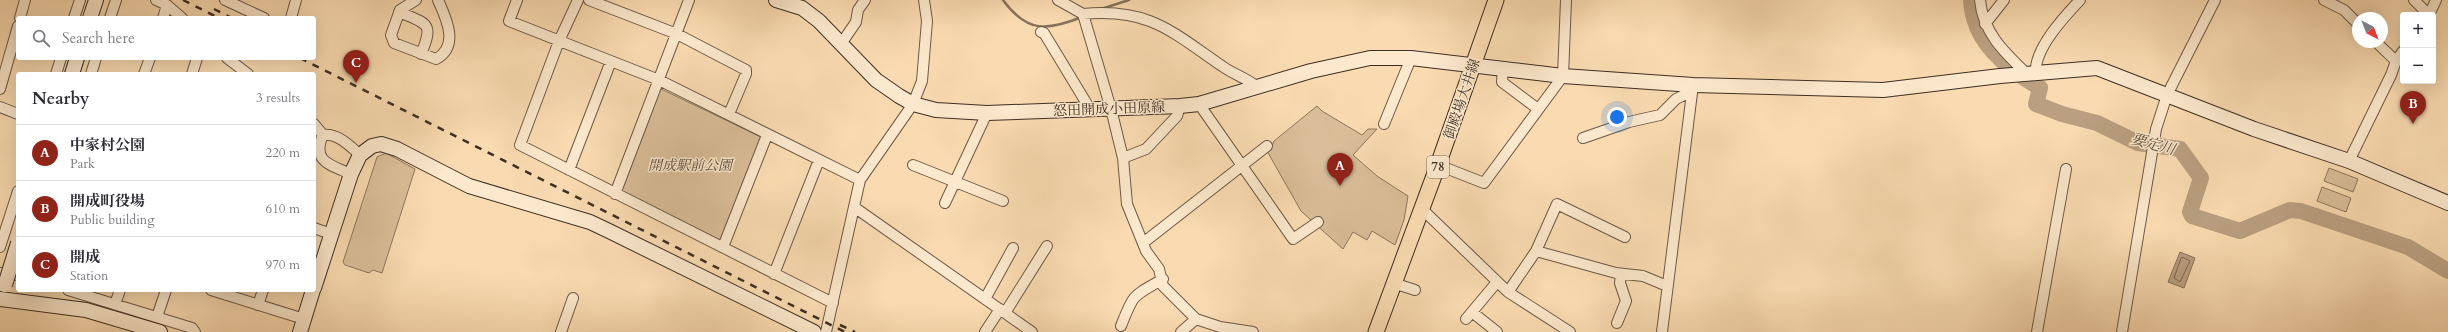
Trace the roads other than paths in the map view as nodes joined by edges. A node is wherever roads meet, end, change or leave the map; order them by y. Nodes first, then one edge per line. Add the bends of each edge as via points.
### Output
1 (25, 0) edge
2 (80, 0) edge
3 (96, 0) edge
4 (116, 0) edge
5 (156, 0) edge
6 (225, 0) edge
7 (296, 0) edge
8 (416, 0) edge
9 (438, 0) edge
10 (517, 0) edge
11 (578, 0) edge
12 (589, 0) edge
13 (689, 0) edge
14 (776, 0) edge
15 (865, 0) edge
16 (922, 0) edge
17 (1058, 0) edge
18 (1496, 0) edge
19 (1566, 0) edge
20 (1980, 0) edge
21 (2004, 0) edge
22 (2080, 0) edge
23 (2215, 0) edge
24 (2324, 0) edge
25 (2414, 0) edge
26 (2436, 0) edge
27 (804, 4) edge
28 (167, 5) junction
29 (246, 5) edge
30 (399, 12) junction
31 (2426, 12) edge
32 (2430, 12) edge
33 (1083, 14) junction
34 (21, 16) edge
35 (75, 16) edge
36 (91, 16) edge
37 (111, 16) edge
38 (163, 16) edge
39 (180, 16) edge
40 (261, 16) edge
41 (292, 16) edge
42 (2352, 18) edge
43 (1985, 24) junction
44 (1041, 32) dead end
45 (16, 33) edge
46 (677, 34) junction
47 (559, 41) junction
48 (841, 44) junction
49 (2382, 48) edge
50 (421, 54) junction
51 (2400, 55) edge
52 (1410, 58) junction
53 (60, 60) edge
54 (76, 60) edge
55 (95, 60) edge
56 (149, 60) edge
57 (196, 60) edge
58 (228, 60) edge
59 (611, 61) junction
60 (2396, 61) junction
61 (1473, 66) junction
62 (1503, 69) junction
63 (236, 70) edge
64 (57, 72) edge
65 (73, 72) edge
66 (92, 72) edge
67 (145, 72) edge
68 (193, 72) edge
69 (2032, 75) junction
70 (1563, 76) junction
71 (659, 80) junction
72 (1256, 86) junction
73 (1692, 88) junction
74 (0, 89) edge
75 (2167, 95) junction
76 (913, 104) junction
77 (1199, 104) junction
78 (1180, 106) junction
79 (0, 107) edge
80 (1111, 109) junction
81 (1538, 109) junction
82 (1090, 110) junction
83 (987, 112) junction
84 (16, 113) edge
85 (729, 114) junction
86 (1384, 124) dead end
87 (316, 126) edge
88 (323, 135) junction
89 (767, 135) junction
90 (1583, 138) dead end
91 (1267, 146) dead end
92 (360, 155) junction
93 (1123, 158) junction
94 (819, 160) junction
95 (2349, 161) junction
96 (913, 165) dead end
97 (1242, 165) junction
98 (1438, 165) junction
99 (2066, 169) dead end
100 (569, 170) junction
101 (351, 174) junction
102 (860, 180) junction
103 (955, 181) junction
104 (615, 194) junction
105 (16, 198) edge
106 (1003, 202) dead end
107 (945, 203) dead end
108 (2448, 203) edge
109 (854, 207) junction
110 (1422, 209) junction
111 (1318, 222) dead end
112 (316, 229) edge
113 (331, 234) junction
114 (1625, 237) dead end
115 (1143, 243) junction
116 (1047, 246) dead end
117 (0, 247) edge
118 (16, 248) edge
119 (723, 248) junction
120 (1013, 248) dead end
121 (1536, 251) junction
122 (774, 274) junction
123 (1621, 274) junction
124 (16, 276) edge
125 (2, 279) edge
126 (1163, 279) junction
127 (1497, 282) junction
128 (316, 283) edge
129 (1393, 283) junction
130 (1668, 286) junction
131 (1415, 290) dead end
132 (76, 292) edge
133 (119, 292) edge
134 (165, 292) edge
135 (218, 292) edge
136 (262, 292) edge
137 (313, 292) edge
138 (1508, 292) junction
139 (572, 298) dead end
140 (0, 299) edge
141 (985, 299) junction
142 (833, 303) junction
143 (116, 304) junction
144 (258, 305) junction
145 (1002, 311) junction
146 (157, 317) junction
147 (1196, 319) junction
148 (1617, 324) dead end
149 (302, 326) edge
150 (1121, 326) dead end
151 (160, 332) edge
152 (195, 332) edge
153 (561, 332) edge
154 (814, 332) edge
155 (826, 332) edge
156 (986, 332) edge
157 (1032, 332) edge
158 (1181, 332) edge
159 (1253, 332) edge
160 (1376, 332) edge
161 (1497, 332) edge
162 (1570, 332) edge
163 (1662, 332) edge
164 (2037, 332) edge
165 (2122, 332) edge

1 - 34 street
2 - 35 street
3 - 36 street
4 - 37 street
5 - 28 street
6 - 29 street
7 - 41 street
8 - 30 street
9 - 50 street via 450,30 450,38 441,56 432,59
10 - 47 street via 509,21
11 - 47 street
12 - 46 street
13 - 46 street
14 - 27 street, 怒田開成小田原線
15 - 48 street via 858,10 856,22
16 - 76 street via 927,21 925,55 922,81
17 - 33 street
18 - 61 main road, 御殿場大井線 / 78
19 - 70 street
20 - 43 street
21 - 43 street
22 - 69 street via 2051,34
23 - 75 street
24 - 42 street via 2344,10
25 - 31 street
26 - 32 street
27 - 48 street, 怒田開成小田原線
28 - 38 street
28 - 39 street
29 - 40 street
30 - 50 street via 422,21 428,28 428,37
30 - 50 street via 391,40
33 - 72 street via 1098,12 1141,17 1158,23
33 - 80 street
43 - 69 street via 2001,49
44 - 82 street via 1044,33
45 - 74 street
46 - 71 street
46 - 85 street via 746,70
47 - 59 street
47 - 100 street via 520,145
48 - 76 street, 怒田開成小田原線 via 876,80
49 - 60 street
51 - 60 street
52 - 61 street, 怒田開成小田原線
52 - 72 street, 怒田開成小田原線 via 1370,58
52 - 86 street
53 - 64 street
54 - 65 street
55 - 66 street
56 - 67 street
57 - 68 street
58 - 63 street
59 - 71 street
59 - 100 street
60 - 95 street
61 - 62 street, 怒田開成小田原線
61 - 98 main road, 御殿場大井線 / 78
62 - 70 street, 怒田開成小田原線
62 - 81 street via 1502,82
69 - 73 street, 怒田開成小田原線 via 2000,76 1883,90
69 - 75 street, 怒田開成小田原線 via 2098,68
70 - 73 street, 怒田開成小田原線
70 - 81 street
71 - 85 street
71 - 104 street
72 - 77 street, 怒田開成小田原線
73 - 90 street via 1660,115 1629,122
73 - 130 street
75 - 95 street, 怒田開成小田原線 via 2254,129
75 - 165 street via 2154,145
76 - 83 street, 怒田開成小田原線 via 936,110
76 - 102 street
77 - 78 street, 怒田開成小田原線
77 - 97 street
78 - 80 street, 怒田開成小田原線
78 - 93 street via 1177,116 1146,149
79 - 84 street
80 - 82 street, 怒田開成小田原線
80 - 93 street
81 - 98 street via 1484,183
82 - 83 street, 怒田開成小田原線
83 - 103 street
85 - 89 street
87 - 88 street
88 - 92 street via 328,134 342,140
88 - 101 street via 319,154 326,162
89 - 94 street
89 - 119 street
91 - 97 street
92 - 101 street
92 - 154 street via 372,146 382,144 469,186 590,222
93 - 115 street via 1127,204
94 - 102 street
94 - 122 street
95 - 108 street, 怒田開成小田原線
96 - 103 street
97 - 111 street via 1293,239
97 - 115 street
98 - 110 main road, 御殿場大井線 / 78
99 - 164 street
100 - 104 street
101 - 113 street
102 - 109 street
103 - 106 street
103 - 107 street
104 - 119 street
105 - 117 street
109 - 141 street
109 - 142 street
110 - 127 street
110 - 129 main road, 御殿場大井線 / 78
112 - 113 street
113 - 128 street
114 - 121 street via 1557,204
115 - 126 street
116 - 145 street
118 - 125 street, bridge
119 - 122 street
120 - 141 street
121 - 123 street
121 - 138 street
122 - 142 street
123 - 130 street via 1643,276
123 - 148 street via 1620,283 1626,301
124 - 125 street
125 - 140 street
126 - 147 street via 1163,286
126 - 150 street via 1132,298
127 - 138 street
127 - 161 street via 1469,316
129 - 131 street
129 - 160 main road, 御殿場大井線 / 78
130 - 163 street
132 - 143 street
133 - 143 street
134 - 146 street
135 - 144 street
136 - 144 street
137 - 149 street
138 - 162 street
139 - 153 street
140 - 151 street via 86,310
141 - 145 street
142 - 155 street
143 - 146 street
144 - 149 street
145 - 156 street
145 - 157 street
146 - 152 street via 192,328
147 - 158 street
147 - 159 street via 1220,327

